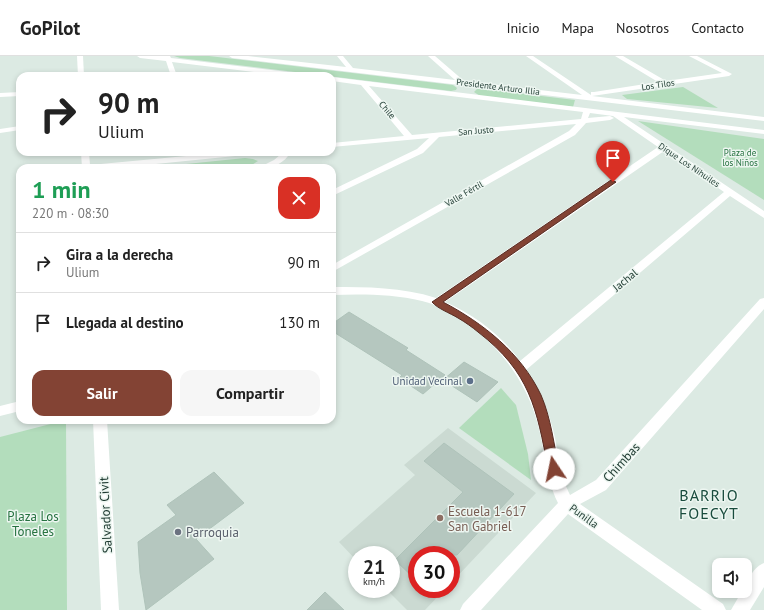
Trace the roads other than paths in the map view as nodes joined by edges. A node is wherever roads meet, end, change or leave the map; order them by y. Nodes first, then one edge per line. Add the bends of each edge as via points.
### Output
1 (80, 56) edge
2 (140, 56) edge
3 (232, 56) edge
4 (340, 56) edge
5 (431, 56) edge
6 (529, 56) edge
7 (618, 56) edge
8 (692, 56) edge
9 (254, 57) edge
10 (168, 58) edge
11 (351, 70) junction
12 (81, 72) edge
13 (173, 72) edge
14 (258, 72) edge
15 (336, 80) edge
16 (363, 83) junction
17 (463, 84) junction
18 (666, 84) junction
19 (16, 94) edge
20 (0, 95) edge
21 (460, 95) junction
22 (589, 97) junction
23 (587, 110) junction
24 (710, 112) junction
25 (616, 116) junction
26 (764, 119) edge
27 (584, 120) junction
28 (713, 126) junction
29 (16, 128) edge
30 (0, 130) edge
31 (764, 132) edge
32 (438, 134) junction
33 (410, 137) junction
34 (336, 145) edge
35 (663, 148) junction
36 (191, 156) edge
37 (284, 156) edge
38 (122, 164) edge
39 (272, 164) edge
40 (336, 191) edge
41 (730, 192) junction
42 (764, 216) edge
43 (336, 267) edge
44 (336, 291) edge
45 (436, 302) junction
46 (764, 302) edge
47 (520, 368) junction
48 (16, 407) edge
49 (0, 411) edge
50 (100, 424) edge
51 (567, 504) junction
52 (764, 571) edge
53 (110, 610) edge
54 (469, 610) edge
55 (717, 610) edge
56 (740, 610) edge

1 - 12 street
2 - 10 street
3 - 9 street, Presidente Arturo Illia
4 - 11 street
5 - 17 street
6 - 22 street
7 - 18 street
8 - 18 street, Los Tilos via 729,74
9 - 11 street, Presidente Arturo Illia
10 - 13 street
10 - 14 street
11 - 17 street, Presidente Arturo Illia
15 - 16 street, Presidente Arturo Illia
16 - 21 street, Presidente Arturo Illia
16 - 33 street, Chile
17 - 21 street
17 - 22 street, Presidente Arturo Illia
18 - 22 street, Los Tilos
19 - 20 street
21 - 23 street, Presidente Arturo Illia
22 - 24 street, Presidente Arturo Illia
23 - 25 street, Presidente Arturo Illia
23 - 27 street, Valle Fértil
24 - 26 street, Presidente Arturo Illia
24 - 28 street
25 - 27 street, San Justo
25 - 28 street, Presidente Arturo Illia
25 - 35 street, Dique Los Nihuiles
27 - 32 street, San Justo
27 - 43 street, Valle Fértil via 572,133
28 - 31 street, Presidente Arturo Illia
29 - 30 street
32 - 33 street, San Justo
32 - 40 street via 420,151
33 - 34 street, San Justo
35 - 41 street, Dique Los Nihuiles
35 - 45 street
36 - 38 street
37 - 39 street
41 - 42 street, Dique Los Nihuiles
41 - 47 street, Jachal
44 - 45 street, Punilla via 392,293
45 - 47 street, Punilla via 483,331
46 - 51 street, Chimbas via 601,485
47 - 51 street, Punilla via 536,396 561,495
48 - 49 street
50 - 53 street, Salvador Civit
51 - 54 street, Chimbas
51 - 55 street, Punilla
52 - 56 street

